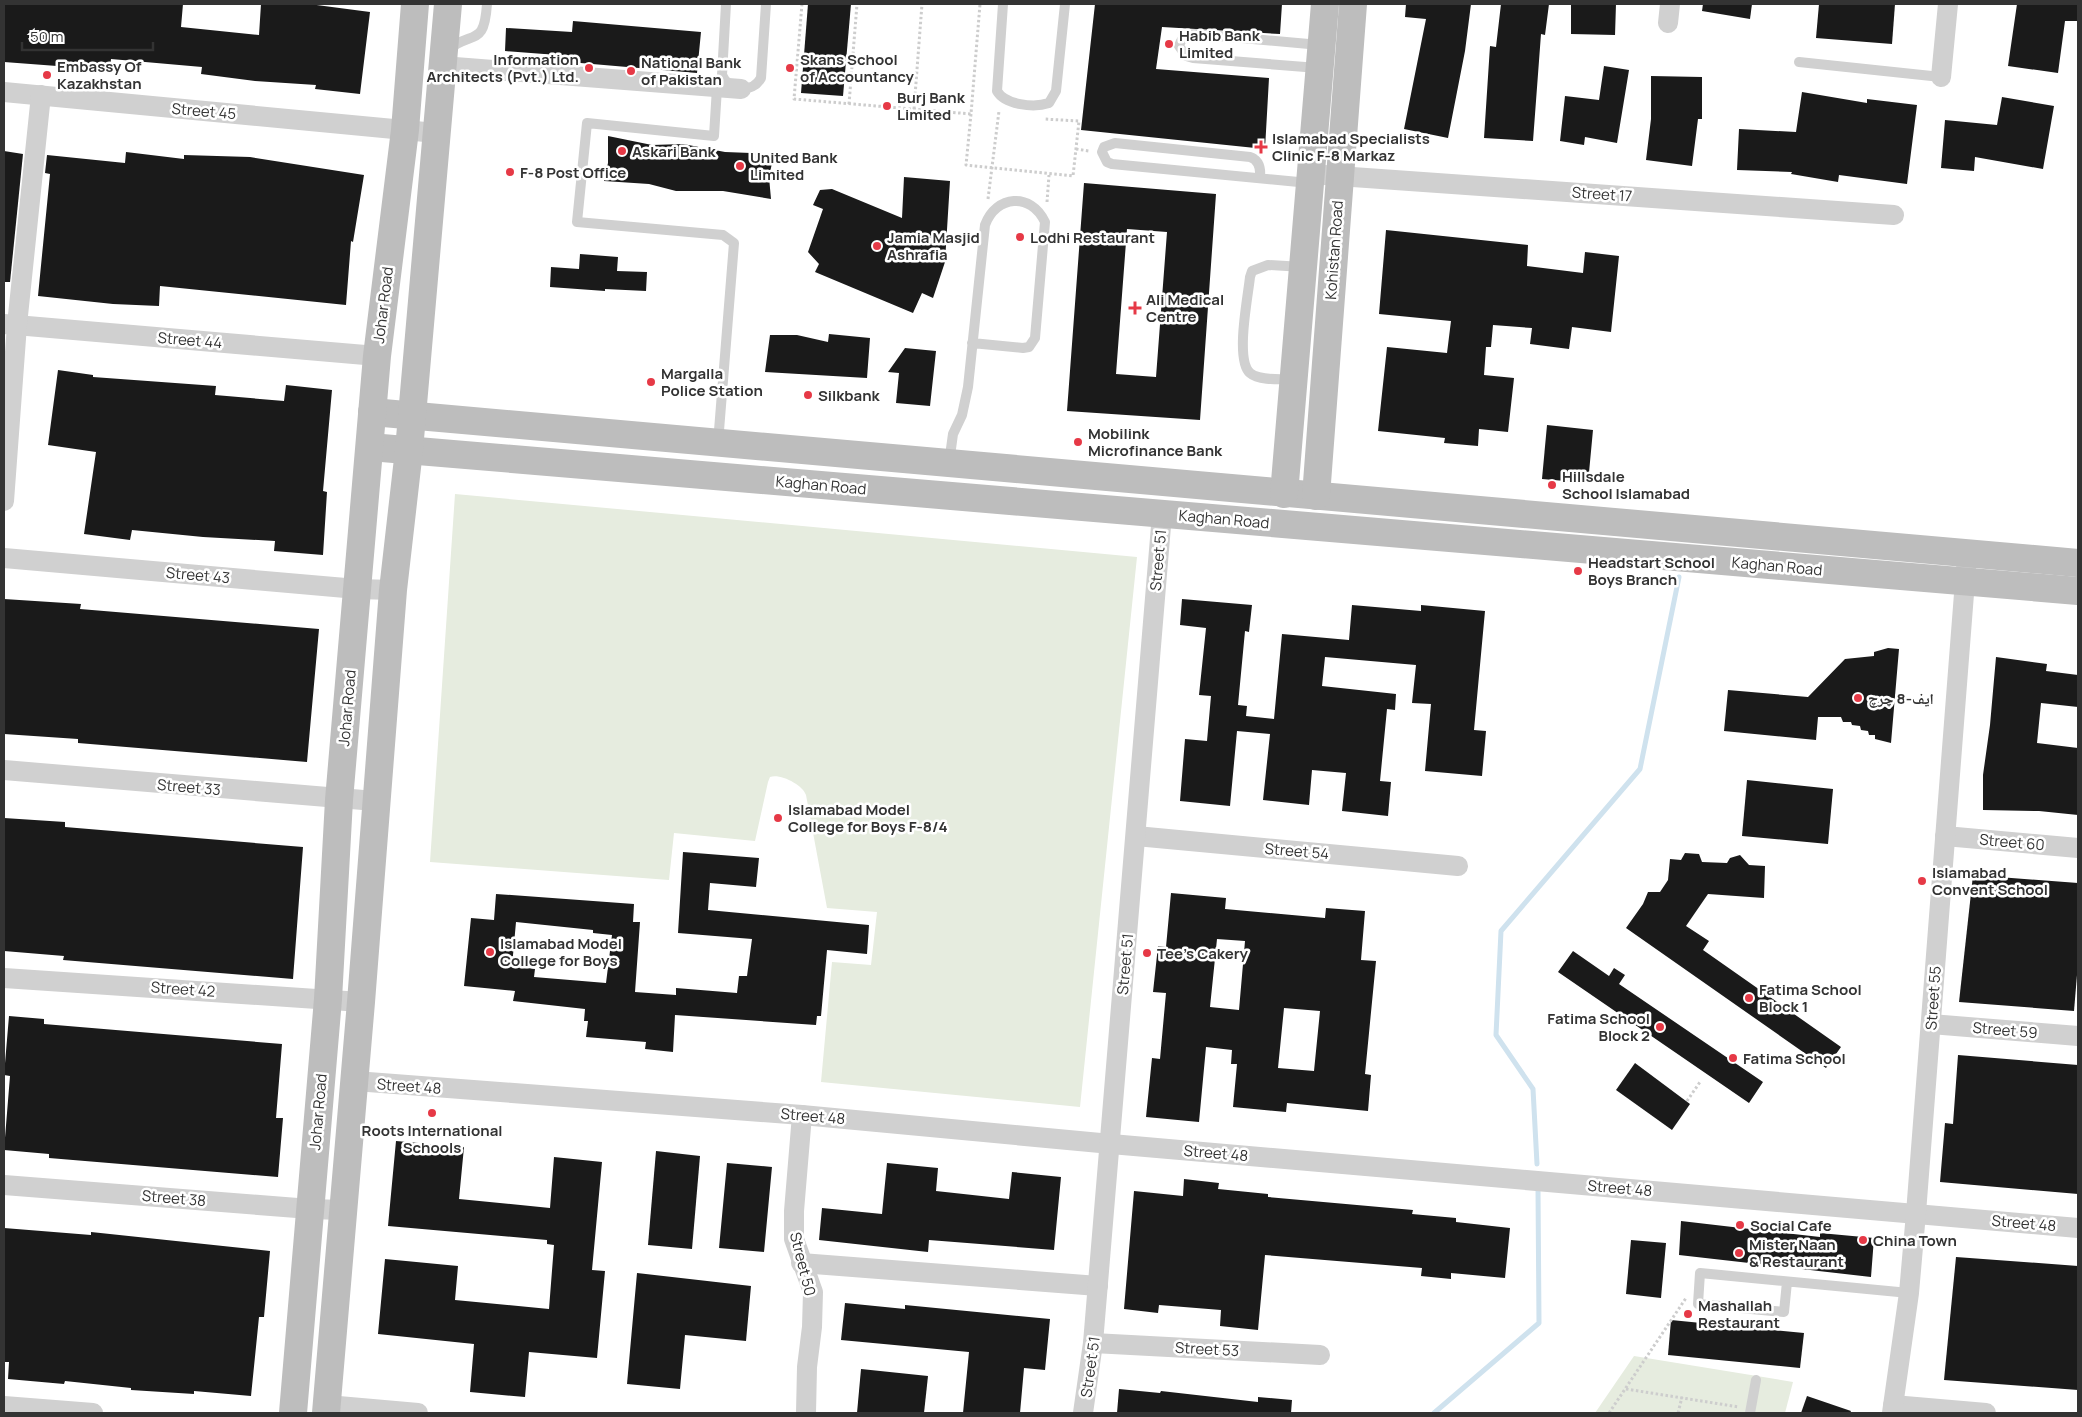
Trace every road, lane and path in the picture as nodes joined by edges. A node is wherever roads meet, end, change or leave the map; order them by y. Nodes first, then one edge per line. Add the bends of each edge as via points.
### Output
1 (415, 4) edge
2 (448, 4) edge
3 (487, 4) edge
4 (726, 4) edge
5 (766, 4) edge
6 (802, 4) edge
7 (857, 4) edge
8 (922, 4) edge
9 (980, 4) edge
10 (1003, 4) edge
11 (1065, 4) edge
12 (1325, 4) edge
13 (1354, 4) edge
14 (1948, 4) edge
15 (1320, 56) junction
16 (443, 61) junction
17 (1799, 62) dead end
18 (1941, 77) joint
19 (717, 88) junction
20 (741, 89) junction
21 (4, 92) edge
22 (40, 95) junction
23 (1001, 98) junction
24 (849, 104) junction
25 (914, 110) junction
26 (971, 114) junction
27 (999, 114) junction
28 (1007, 115) dead end
29 (1042, 118) dead end
30 (404, 130) junction
31 (436, 133) junction
32 (991, 168) junction
33 (1049, 175) junction
34 (1340, 175) junction
35 (1260, 178) junction
36 (1310, 179) junction
37 (1894, 215) dead end
38 (1045, 222) junction
39 (985, 226) junction
40 (1302, 267) junction
41 (10, 324) edge
42 (972, 343) junction
43 (376, 356) junction
44 (1293, 380) junction
45 (372, 412) junction
46 (412, 417) junction
47 (545, 429) junction
48 (718, 444) junction
49 (370, 448) junction
50 (409, 450) junction
51 (542, 462) junction
52 (945, 464) junction
53 (1284, 494) junction
54 (939, 495) junction
55 (1316, 496) junction
56 (4, 501) edge
57 (1162, 514) junction
58 (1966, 554) junction
59 (4, 558) edge
60 (2078, 563) edge
61 (1965, 582) junction
62 (357, 590) junction
63 (393, 590) junction
64 (2078, 591) edge
65 (4, 770) edge
66 (339, 800) junction
67 (375, 801) junction
68 (1136, 836) junction
69 (1945, 836) junction
70 (2078, 848) edge
71 (1458, 866) dead end
72 (4, 978) edge
73 (328, 999) junction
74 (361, 1002) junction
75 (1931, 1024) junction
76 (2078, 1036) edge
77 (354, 1082) junction
78 (1700, 1082) dead end
79 (1686, 1101) dead end
80 (802, 1114) junction
81 (1111, 1144) junction
82 (4, 1185) edge
83 (310, 1209) junction
84 (343, 1210) junction
85 (1916, 1213) junction
86 (2078, 1228) edge
87 (801, 1263) junction
88 (1787, 1282) junction
89 (1098, 1286) junction
90 (1699, 1290) junction
91 (1909, 1293) junction
92 (1094, 1343) junction
93 (1320, 1355) dead end
94 (1756, 1380) dead end
95 (1626, 1389) junction
96 (1682, 1397) junction
97 (4, 1406) edge
98 (326, 1409) edge
99 (1892, 1409) edge
100 (1751, 1411) edge
101 (93, 1413) edge
102 (292, 1413) edge
103 (418, 1413) edge
104 (806, 1413) edge
105 (1083, 1413) edge
106 (1609, 1413) edge
107 (1678, 1413) edge
108 (1986, 1413) edge

1 - 30 street, Johar Road
2 - 16 street
3 - 16 lane via 486,23 479,35 457,44
4 - 20 lane via 722,75 731,87
5 - 20 lane via 761,78 751,88
6 - 24 path via 794,99
7 - 24 path
8 - 25 path
9 - 26 path
10 - 23 lane via 996,83 996,91
11 - 23 lane via 1054,97 1041,105
12 - 15 street, Kohistan Road
13 - 34 street, Kohistan Road
14 - 18 street
15 - 15 lane via 1193,58 1186,56 1179,46 1187,35 1196,34
15 - 36 street, Kohistan Road
16 - 19 street
16 - 31 street
17 - 18 lane
19 - 20 street
19 - 48 lane via 714,136 587,123 577,222 724,235 734,243
21 - 22 street, Street 45
22 - 30 street, Street 45
22 - 41 street
23 - 27 path
24 - 25 path
25 - 26 path
26 - 32 path via 966,165
27 - 28 path
27 - 32 path
29 - 33 path via 1079,121 1073,176
30 - 31 street, Street 45
30 - 43 street, Johar Road
31 - 46 street
32 - 33 path
32 - 39 path
33 - 38 path
34 - 36 street, Street 17
34 - 37 street, Street 17
34 - 55 street, Kohistan Road
35 - 35 lane via 1112,164 1107,162 1102,152 1104,147 1115,143 1250,157 1259,164
35 - 36 lane
36 - 40 street, Kohistan Road
38 - 39 lane via 1027,203 1005,201 994,209
38 - 42 lane via 1032,344 1023,348
39 - 42 lane
40 - 44 street, Kohistan Road
40 - 44 lane via 1268,264 1252,271 1242,354 1250,374
41 - 43 street, Street 44
41 - 56 street
42 - 52 lane via 965,402
43 - 45 street, Johar Road
44 - 53 street, Kohistan Road
45 - 46 street, Kaghan Road
45 - 49 street, Johar Road
46 - 47 street, Kaghan Road
46 - 50 street
47 - 48 street, Kaghan Road
47 - 51 street
48 - 52 street, Kaghan Road
49 - 50 street, Kaghan Road
49 - 62 street, Johar Road
50 - 51 street, Kaghan Road
50 - 63 street
51 - 54 street, Kaghan Road
52 - 53 street, Kaghan Road
52 - 54 street
53 - 55 street, Kaghan Road
54 - 57 street, Kaghan Road
55 - 58 street, Kaghan Road
57 - 61 street, Kaghan Road
57 - 68 street, Street 51
58 - 60 street, Kaghan Road
58 - 61 street, Street 55
59 - 62 street, Street 43
61 - 64 street, Kaghan Road
61 - 69 street, Street 55
62 - 63 street, Street 43
62 - 66 street, Johar Road
63 - 67 street
65 - 66 street, Street 33
66 - 67 street, Street 33
66 - 73 street, Johar Road
67 - 74 street
68 - 71 street, Street 54
68 - 81 street, Street 51
69 - 70 street, Street 60
69 - 75 street, Street 55
72 - 73 street, Street 42
73 - 74 street, Street 42
73 - 83 street, Johar Road
74 - 77 street
75 - 76 street, Street 59
75 - 85 street, Street 55
77 - 80 street, Street 48
77 - 84 street
78 - 79 path
80 - 81 street, Street 48
80 - 87 street, Street 50 via 794,1211 794,1240
81 - 85 street, Street 48
81 - 89 street, Street 51
82 - 83 street, Street 38
83 - 84 street, Street 38
83 - 102 street, Johar Road
84 - 98 street
85 - 86 street, Street 48
85 - 91 street, Street 55
87 - 89 street
87 - 104 street, Street 50 via 813,1292
88 - 90 lane via 1700,1273
88 - 90 lane via 1784,1312 1698,1304
88 - 91 lane
89 - 92 street, Street 51
90 - 95 path via 1682,1300
91 - 99 street, Street 55
92 - 93 street, Street 53
92 - 105 street, Street 51
94 - 100 lane
95 - 96 path
95 - 106 path
96 - 100 path
96 - 107 path
97 - 101 street
98 - 103 street
99 - 108 street

